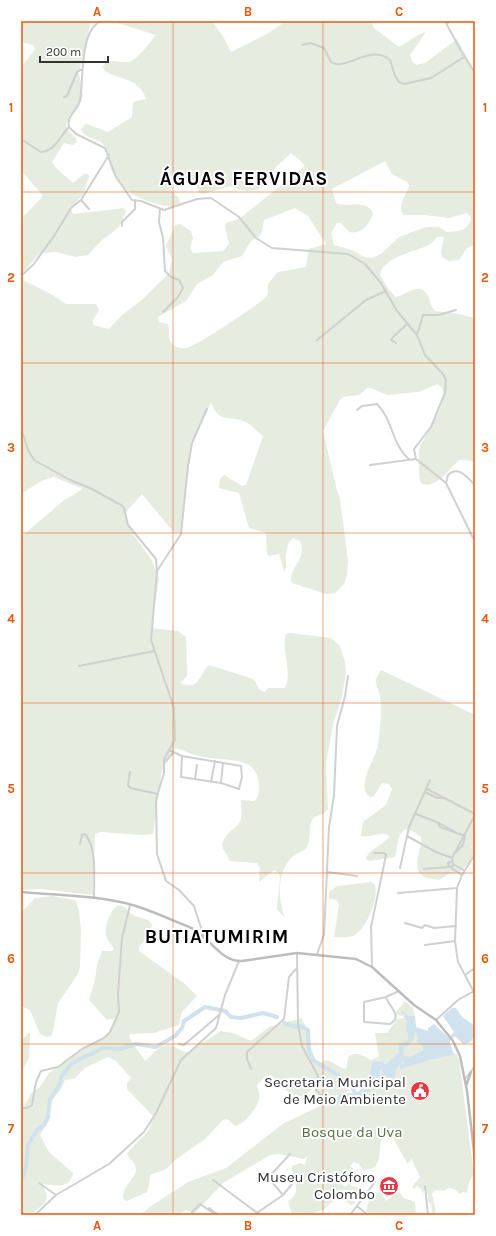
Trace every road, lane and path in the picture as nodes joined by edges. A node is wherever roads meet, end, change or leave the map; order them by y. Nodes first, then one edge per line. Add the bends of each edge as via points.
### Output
1 (101, 21) edge
2 (445, 21) edge
3 (450, 21) edge
4 (447, 24) junction
5 (302, 45) dead end
6 (464, 57) junction
7 (82, 69) junction
8 (475, 73) edge
9 (64, 97) dead end
10 (69, 128) junction
11 (21, 139) edge
12 (109, 155) junction
13 (81, 200) junction
14 (135, 200) junction
15 (89, 209) dead end
16 (160, 209) junction
17 (122, 226) dead end
18 (21, 276) edge
19 (386, 291) junction
20 (456, 310) dead end
21 (163, 312) dead end
22 (407, 324) junction
23 (417, 335) junction
24 (317, 340) dead end
25 (396, 343) dead end
26 (207, 409) dead end
27 (357, 410) dead end
28 (21, 428) edge
29 (409, 459) junction
30 (416, 459) junction
31 (370, 465) dead end
32 (446, 483) junction
33 (475, 485) edge
34 (475, 542) edge
35 (157, 572) junction
36 (154, 651) junction
37 (79, 666) dead end
38 (348, 676) dead end
39 (168, 750) junction
40 (173, 754) junction
41 (182, 756) junction
42 (215, 761) junction
43 (224, 762) junction
44 (164, 764) junction
45 (197, 765) dead end
46 (130, 772) dead end
47 (195, 779) junction
48 (430, 780) dead end
49 (211, 782) junction
50 (221, 783) junction
51 (427, 789) junction
52 (425, 792) junction
53 (158, 794) junction
54 (443, 798) junction
55 (416, 814) junction
56 (475, 815) edge
57 (407, 836) junction
58 (465, 836) junction
59 (80, 844) dead end
60 (374, 853) dead end
61 (475, 854) edge
62 (452, 858) junction
63 (452, 863) junction
64 (449, 867) junction
65 (400, 868) dead end
66 (459, 868) junction
67 (424, 869) dead end
68 (465, 871) junction
69 (327, 872) junction
70 (457, 872) junction
71 (462, 875) junction
72 (357, 876) dead end
73 (457, 888) junction
74 (21, 892) edge
75 (398, 893) dead end
76 (94, 898) junction
77 (130, 904) junction
78 (405, 923) dead end
79 (456, 926) junction
80 (203, 934) junction
81 (455, 941) junction
82 (425, 946) dead end
83 (297, 952) junction
84 (318, 954) junction
85 (239, 961) junction
86 (372, 967) junction
87 (297, 968) junction
88 (475, 968) edge
89 (465, 975) junction
90 (399, 991) junction
91 (474, 991) junction
92 (475, 994) edge
93 (386, 997) junction
94 (219, 1015) junction
95 (436, 1020) junction
96 (179, 1044) dead end
97 (475, 1066) edge
98 (251, 1069) dead end
99 (471, 1072) junction
100 (464, 1080) junction
101 (466, 1088) junction
102 (320, 1094) dead end
103 (21, 1108) edge
104 (290, 1154) dead end
105 (475, 1155) edge
106 (475, 1160) edge
107 (264, 1173) dead end
108 (268, 1178) junction
109 (213, 1180) dead end
110 (375, 1182) dead end
111 (39, 1183) dead end
112 (292, 1184) dead end
113 (425, 1186) dead end
114 (56, 1195) junction
115 (283, 1195) junction
116 (357, 1206) junction
117 (209, 1208) dead end
118 (258, 1214) edge
119 (35, 1215) edge
120 (193, 1215) edge
121 (217, 1215) edge
122 (254, 1215) edge
123 (350, 1215) edge
124 (368, 1215) edge
125 (428, 1215) edge

1 - 7 street via 91,29
2 - 4 street
3 - 4 street
4 - 6 street
5 - 6 street via 312,44 324,48 331,62 337,65 371,55 383,56 390,60 398,82 404,84 431,78
6 - 8 street
7 - 9 street via 77,72 67,96
7 - 10 street via 80,102 68,122
10 - 11 street via 50,150 45,152
10 - 12 street via 105,148
12 - 13 street
12 - 14 street via 116,177 132,200
13 - 15 street
13 - 18 street via 71,208 33,265
14 - 16 street
14 - 17 street via 135,209 122,222
16 - 19 street via 170,209 197,199 211,198 239,217 256,238 272,248 348,254 373,272
16 - 21 street via 158,218 164,243 165,271 179,280 183,288 178,298
19 - 22 street
19 - 24 street via 366,300
20 - 23 street via 438,315 423,315
22 - 23 street
22 - 25 street via 392,337 391,340
23 - 30 street via 429,360 443,374 447,387 431,427 414,449
26 - 35 street via 192,443 181,534
27 - 29 street via 362,406 377,404 388,420 400,451
28 - 35 street via 34,460 124,508 128,525 156,559
29 - 30 street
29 - 31 street
30 - 32 street
32 - 33 street via 450,472 458,471
32 - 34 street
35 - 36 street via 150,634
36 - 37 street
36 - 39 street via 174,708 175,740
38 - 69 street via 337,726 334,795 328,827
39 - 40 street
39 - 44 street
40 - 41 street
40 - 44 street
41 - 42 street
41 - 47 street via 180,776
42 - 43 street
42 - 49 street
43 - 50 street
43 - 50 street via 241,766 242,777 238,790
44 - 53 street
45 - 47 street
46 - 53 street via 130,788
47 - 49 street
48 - 51 street
49 - 50 street
51 - 52 street
51 - 54 street
52 - 54 street
52 - 55 street via 415,811
53 - 80 street via 156,850 160,867 166,881 192,902
54 - 56 street
55 - 57 street
55 - 58 street
56 - 58 street
57 - 62 street
57 - 65 street
58 - 62 street via 463,845
59 - 76 street via 84,834 89,838 92,847
60 - 86 street via 386,855 371,927
61 - 68 street
62 - 63 street
63 - 64 street
63 - 64 street via 448,863
63 - 66 street
64 - 67 street
64 - 70 street
66 - 68 street
66 - 70 street
68 - 71 street
69 - 72 street
69 - 84 street via 324,935
70 - 71 street
71 - 73 street
73 - 75 street
73 - 79 street
74 - 76 street
76 - 77 street
77 - 80 street via 192,927
77 - 103 street via 122,938 119,1012 110,1032 58,1067 40,1071 32,1105
78 - 79 street via 422,928 425,925 434,928
79 - 81 street
80 - 85 street via 226,958
81 - 82 street
81 - 89 street via 458,962
83 - 84 street
83 - 85 street
83 - 87 street
84 - 86 street via 354,958
85 - 94 street
86 - 90 street
87 - 98 street via 289,977 284,1019 247,1052
87 - 102 street via 298,1024 302,1046 318,1076 316,1090
88 - 89 street
89 - 91 street
90 - 93 street
90 - 95 street via 416,1007
91 - 92 street
91 - 95 street via 458,1000
93 - 93 street via 364,1002 364,1022 393,1023 395,1011
94 - 96 street via 184,1045
94 - 114 street via 212,1033 181,1060 144,1132 108,1164
95 - 100 street via 453,1041 460,1056
97 - 99 street
99 - 100 street
99 - 101 street
100 - 101 street
101 - 105 street
104 - 108 street
105 - 106 street
107 - 108 street
108 - 115 street
109 - 118 street
110 - 116 street
111 - 114 street
112 - 115 street
113 - 125 street
114 - 119 street
115 - 118 street
116 - 123 street
116 - 124 street
117 - 121 street
118 - 122 street
120 - 121 street via 192,1212 200,1204

